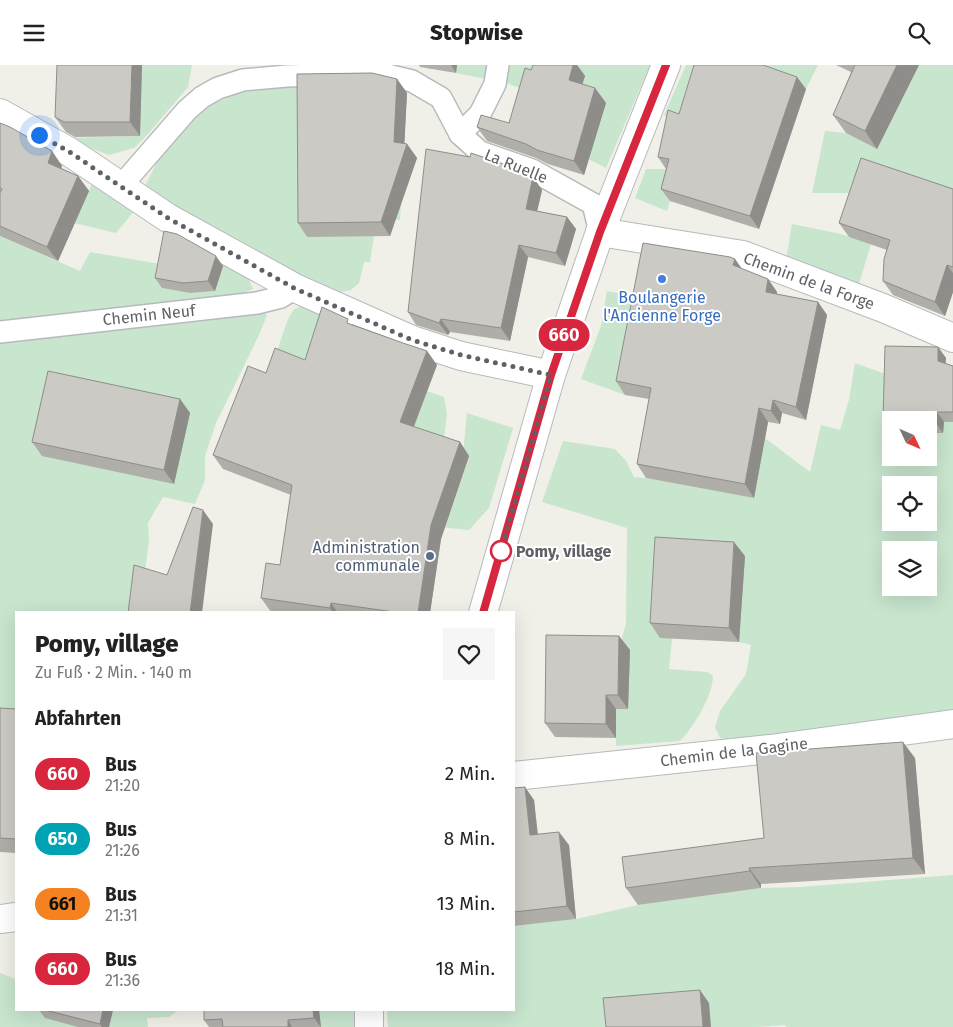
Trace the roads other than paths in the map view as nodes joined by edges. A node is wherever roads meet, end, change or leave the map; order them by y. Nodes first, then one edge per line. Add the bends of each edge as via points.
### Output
1 (498, 65) edge
2 (666, 65) edge
3 (0, 113) edge
4 (460, 133) junction
5 (121, 186) junction
6 (617, 188) junction
7 (593, 204) junction
8 (600, 232) junction
9 (294, 288) junction
10 (0, 332) edge
11 (953, 337) edge
12 (551, 375) junction
13 (484, 611) edge
14 (953, 724) edge
15 (515, 775) edge
16 (15, 917) edge
17 (0, 919) edge
18 (369, 1011) edge
19 (369, 1027) edge

1 - 4 lane via 495,84 480,114
2 - 6 street
3 - 5 street via 68,151
4 - 5 lane, La Ruelle via 441,98 412,81 379,73 243,80 202,97
4 - 7 lane, La Ruelle via 480,152 532,170
5 - 9 street via 168,218
6 - 7 lane
6 - 8 street
7 - 8 lane
8 - 11 street, Chemin de la Forge via 743,255
8 - 12 street
9 - 10 lane, Chemin Neuf via 281,297 257,303
9 - 12 street via 412,340 461,355
12 - 13 street
14 - 15 street, Chemin de la Gagine via 770,749
16 - 17 street
18 - 19 street

